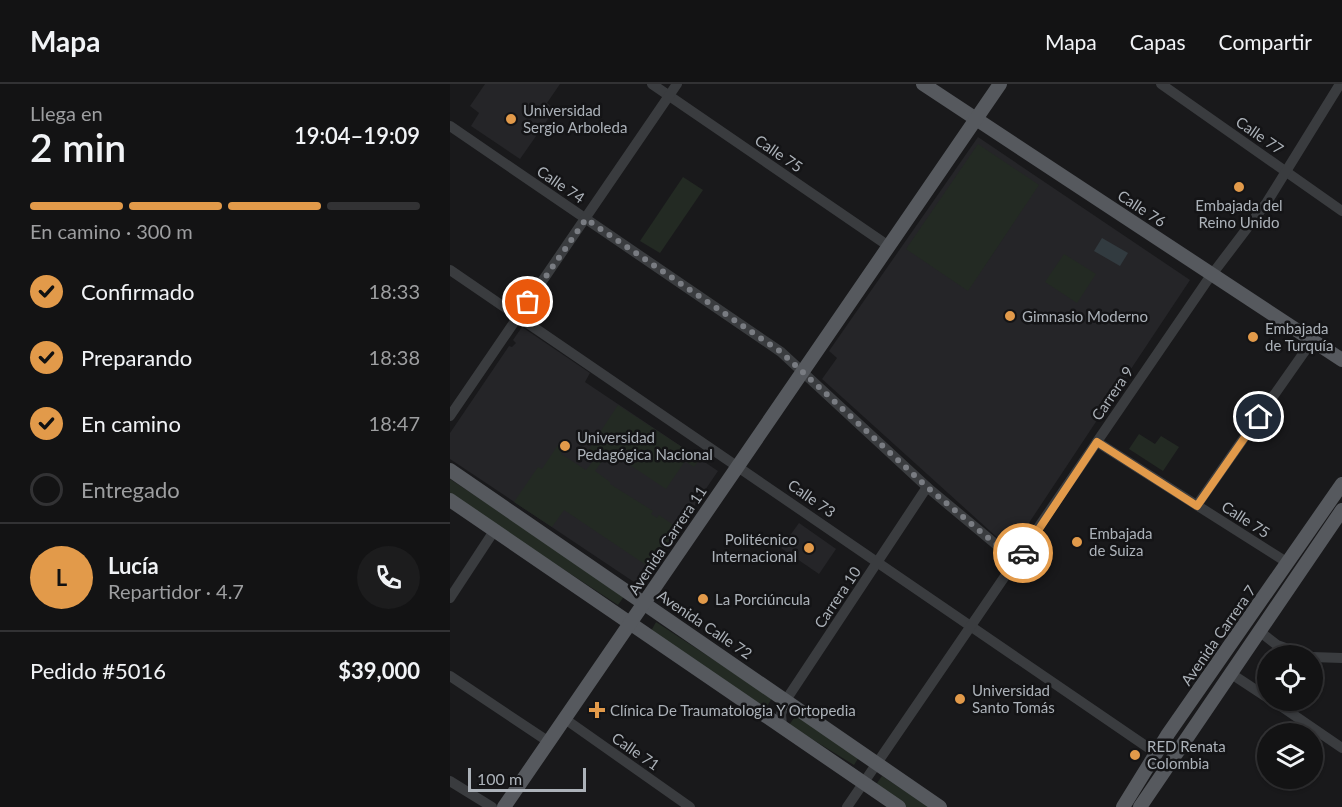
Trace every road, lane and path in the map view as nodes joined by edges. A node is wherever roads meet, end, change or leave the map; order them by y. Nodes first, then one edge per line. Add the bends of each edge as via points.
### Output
1 (652, 84) edge
2 (677, 84) edge
3 (923, 84) edge
4 (1000, 84) edge
5 (1161, 84) edge
6 (1341, 84) edge
7 (669, 95) junction
8 (977, 118) junction
9 (450, 126) edge
10 (1286, 172) junction
11 (1342, 211) edge
12 (586, 219) junction
13 (890, 247) junction
14 (450, 270) edge
15 (1212, 274) junction
16 (518, 316) junction
17 (1312, 340) junction
18 (1342, 360) edge
19 (804, 372) junction
20 (450, 416) edge
21 (1097, 442) junction
22 (738, 466) junction
23 (450, 470) edge
24 (1342, 484) edge
25 (927, 487) junction
26 (450, 500) edge
27 (1197, 506) junction
28 (1342, 510) edge
29 (494, 531) junction
30 (878, 562) junction
31 (1017, 562) junction
32 (1288, 563) junction
33 (450, 597) edge
34 (644, 603) junction
35 (630, 623) junction
36 (972, 626) junction
37 (1259, 632) junction
38 (1277, 645) edge
39 (1323, 657) edge
40 (1342, 658) edge
41 (1230, 673) junction
42 (450, 676) edge
43 (1257, 691) edge
44 (786, 700) junction
45 (1288, 711) edge
46 (565, 718) junction
47 (782, 726) junction
48 (549, 742) junction
49 (1342, 748) edge
50 (1156, 753) junction
51 (877, 762) junction
52 (450, 781) edge
53 (863, 782) junction
54 (492, 807) edge
55 (504, 807) edge
56 (690, 807) edge
57 (847, 807) edge
58 (899, 807) edge
59 (940, 807) edge
60 (1124, 807) edge
61 (1140, 807) edge

1 - 7 street, Calle 75
2 - 7 street
3 - 8 main road, Calle 76
4 - 8 main road, Avenida Carrera 11
5 - 10 street, Calle 77
6 - 10 street, Carrera 9
7 - 12 street
7 - 13 street, Calle 75
8 - 13 main road, Avenida Carrera 11
8 - 15 main road, Calle 76
9 - 12 street, Calle 74
10 - 11 street, Calle 77
10 - 15 street, Carrera 9
12 - 16 street
12 - 19 street, Calle 74 via 781,352
13 - 19 main road, Avenida Carrera 11
14 - 16 street, Calle 73
15 - 17 main road, Calle 76
15 - 21 street, Carrera 9
16 - 20 street
16 - 22 street, Calle 73
17 - 18 main road, Calle 76
17 - 27 street
19 - 22 main road, Avenida Carrera 11
19 - 25 street, Calle 74
21 - 27 street, Calle 75
21 - 31 street, Carrera 9
22 - 30 street, Calle 73
22 - 34 main road, Avenida Carrera 11
23 - 34 main road, Avenida Calle 72
24 - 32 main road, Avenida Carrera 7
25 - 30 street, Carrera 10
25 - 31 street, Calle 74
26 - 29 main road
27 - 32 street, Calle 75
28 - 37 main road, Avenida Carrera 7
29 - 33 street
29 - 35 main road
30 - 36 street, Calle 73
30 - 44 street, Carrera 10
31 - 36 street, Carrera 9
32 - 50 main road, Avenida Carrera 7
34 - 35 main road, Avenida Carrera 11
34 - 44 main road, Avenida Calle 72
35 - 46 main road, Avenida Carrera 11
35 - 47 main road
36 - 50 street, Calle 73
36 - 51 street, Carrera 9
37 - 38 street
37 - 41 main road, Avenida Carrera 7
39 - 40 street
41 - 43 street
41 - 61 main road, Avenida Carrera 7
42 - 48 street
44 - 47 street, Carrera 10
44 - 51 main road, Avenida Calle 72
45 - 49 street
46 - 48 main road, Avenida Carrera 11
46 - 56 street, Calle 71
47 - 53 main road
48 - 55 main road, Avenida Carrera 11
50 - 60 main road, Avenida Carrera 7
51 - 53 street, Carrera 9
51 - 59 main road, Avenida Calle 72
52 - 54 street
53 - 57 street, Carrera 9
53 - 58 main road

